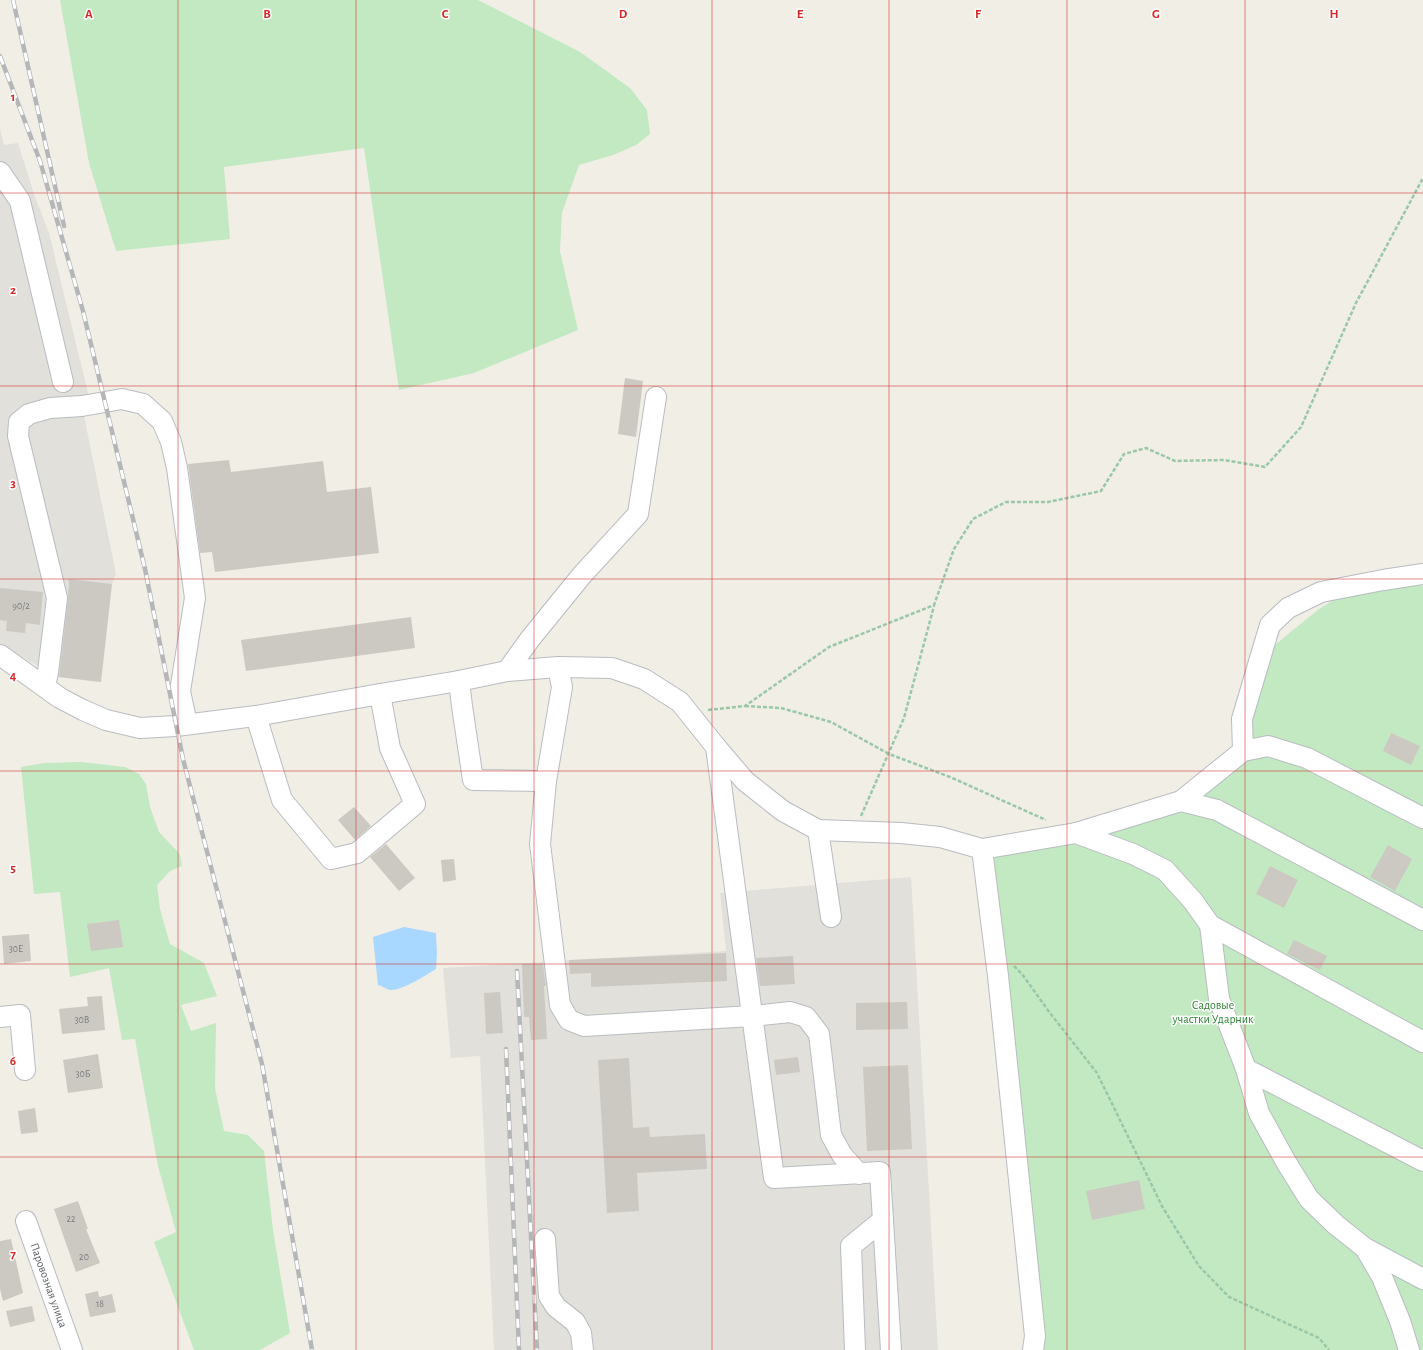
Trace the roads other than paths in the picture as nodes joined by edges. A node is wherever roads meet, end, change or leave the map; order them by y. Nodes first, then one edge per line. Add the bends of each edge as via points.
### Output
1 (0, 172) edge
2 (63, 382) dead end
3 (656, 397) dead end
4 (1423, 574) edge
5 (0, 655) edge
6 (558, 667) junction
7 (507, 672) junction
8 (459, 681) junction
9 (45, 687) junction
10 (380, 694) junction
11 (256, 716) junction
12 (187, 724) junction
13 (716, 748) junction
14 (1244, 751) junction
15 (546, 781) junction
16 (1181, 801) junction
17 (1423, 818) edge
18 (818, 830) junction
19 (1076, 833) junction
20 (982, 849) junction
21 (831, 917) dead end
22 (1423, 920) edge
23 (1210, 925) junction
24 (752, 1016) junction
25 (0, 1017) edge
26 (1423, 1042) edge
27 (1246, 1069) junction
28 (25, 1070) dead end
29 (1423, 1162) edge
30 (859, 1174) junction
31 (883, 1220) junction
32 (26, 1221) dead end
33 (545, 1239) dead end
34 (1365, 1248) junction
35 (1423, 1279) edge
36 (72, 1350) edge
37 (583, 1350) edge
38 (855, 1350) edge
39 (892, 1350) edge
40 (1033, 1350) edge
41 (1409, 1350) edge

1 - 2 street via 20,201
3 - 7 street via 638,514 582,575
4 - 14 street via 1321,592 1288,608 1270,625 1242,719
5 - 9 street
6 - 7 street
6 - 13 street via 612,668 644,679 680,702
6 - 15 street via 562,687
7 - 8 street
8 - 10 street
8 - 15 street via 473,780
9 - 12 street via 60,698 106,720 140,728
9 - 12 street via 57,598 18,436 19,422 28,414 50,408 122,400 143,404 162,421 171,442 194,591 180,691
10 - 11 street
10 - 11 street via 390,748 415,804 357,853 331,859 282,800
11 - 12 street
13 - 18 street via 745,781 783,811
13 - 24 street
14 - 16 street
14 - 17 street via 1268,746 1307,758
15 - 24 street via 540,844 560,1005 569,1020 584,1026
16 - 19 street
16 - 22 street via 1216,810
18 - 20 street via 940,837
18 - 21 street
19 - 20 street
19 - 23 street via 1133,854 1165,870 1193,901
20 - 40 street via 1035,1336
23 - 26 street
23 - 27 street via 1218,999
24 - 30 street via 790,1012 806,1018 819,1034 831,1135 842,1155
24 - 30 street via 774,1178
25 - 28 street via 20,1015
27 - 29 street
27 - 34 street via 1259,1113 1309,1199
30 - 31 street via 880,1172
31 - 38 street via 851,1246
31 - 39 street
32 - 36 street, Паровозная улица
33 - 37 street via 549,1296 556,1307 575,1322 581,1333
34 - 35 street
34 - 41 street via 1382,1277

